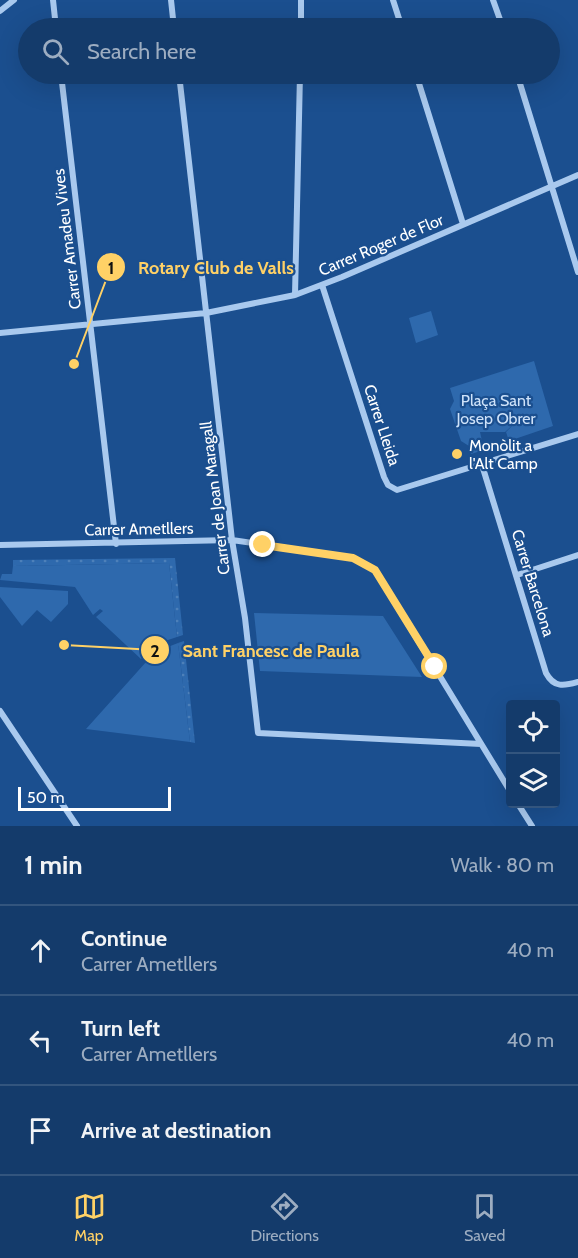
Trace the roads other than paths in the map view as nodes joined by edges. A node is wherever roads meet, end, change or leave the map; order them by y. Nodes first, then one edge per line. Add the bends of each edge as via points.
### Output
1 (14, 0) edge
2 (53, 0) edge
3 (171, 0) edge
4 (301, 0) edge
5 (393, 0) edge
6 (493, 0) edge
7 (0, 11) edge
8 (55, 18) edge
9 (173, 18) edge
10 (301, 18) edge
11 (399, 18) edge
12 (499, 18) edge
13 (62, 84) edge
14 (181, 84) edge
15 (300, 84) edge
16 (419, 84) edge
17 (520, 84) edge
18 (578, 175) edge
19 (552, 185) junction
20 (463, 224) junction
21 (578, 272) edge
22 (322, 285) junction
23 (295, 295) junction
24 (206, 313) junction
25 (91, 324) junction
26 (0, 333) edge
27 (578, 434) edge
28 (482, 465) junction
29 (0, 540) edge
30 (232, 540) junction
31 (116, 544) junction
32 (0, 545) edge
33 (578, 555) edge
34 (517, 575) junction
35 (578, 682) edge
36 (0, 711) edge
37 (481, 744) junction
38 (506, 785) edge
39 (521, 808) edge
40 (77, 826) edge
41 (532, 826) edge

1 - 7 street
2 - 8 street
3 - 9 street
4 - 10 street
5 - 11 street
6 - 12 street
13 - 25 street, Carrer Amadeu Vives
14 - 24 street, Carrer de Joan Maragall
15 - 23 street
16 - 20 street
17 - 19 street
18 - 19 street, Carrer Roger de Flor
19 - 20 street, Carrer Roger de Flor
19 - 21 street
20 - 22 street, Carrer Roger de Flor
22 - 23 street, Carrer Roger de Flor
22 - 28 street, Carrer Lleida via 388,485 397,490
23 - 24 street, Carrer Roger de Flor
24 - 25 street, Carrer Roger de Flor
24 - 30 street, Carrer de Joan Maragall
25 - 26 street, Carrer Roger de Flor
25 - 31 street, Carrer Amadeu Vives
27 - 28 street, Carrer Lleida
28 - 34 street, Carrer Barcelona
29 - 32 street
30 - 31 street, Carrer Ametllers
30 - 37 street, Carrer Ametllers via 353,558 375,570
30 - 37 street, Carrer de Joan Maragall via 258,733
31 - 32 street, Carrer Ametllers
33 - 34 street
34 - 35 street, Carrer Barcelona via 549,679 560,686
36 - 40 street
37 - 38 street, Carrer Ametllers
39 - 41 street

